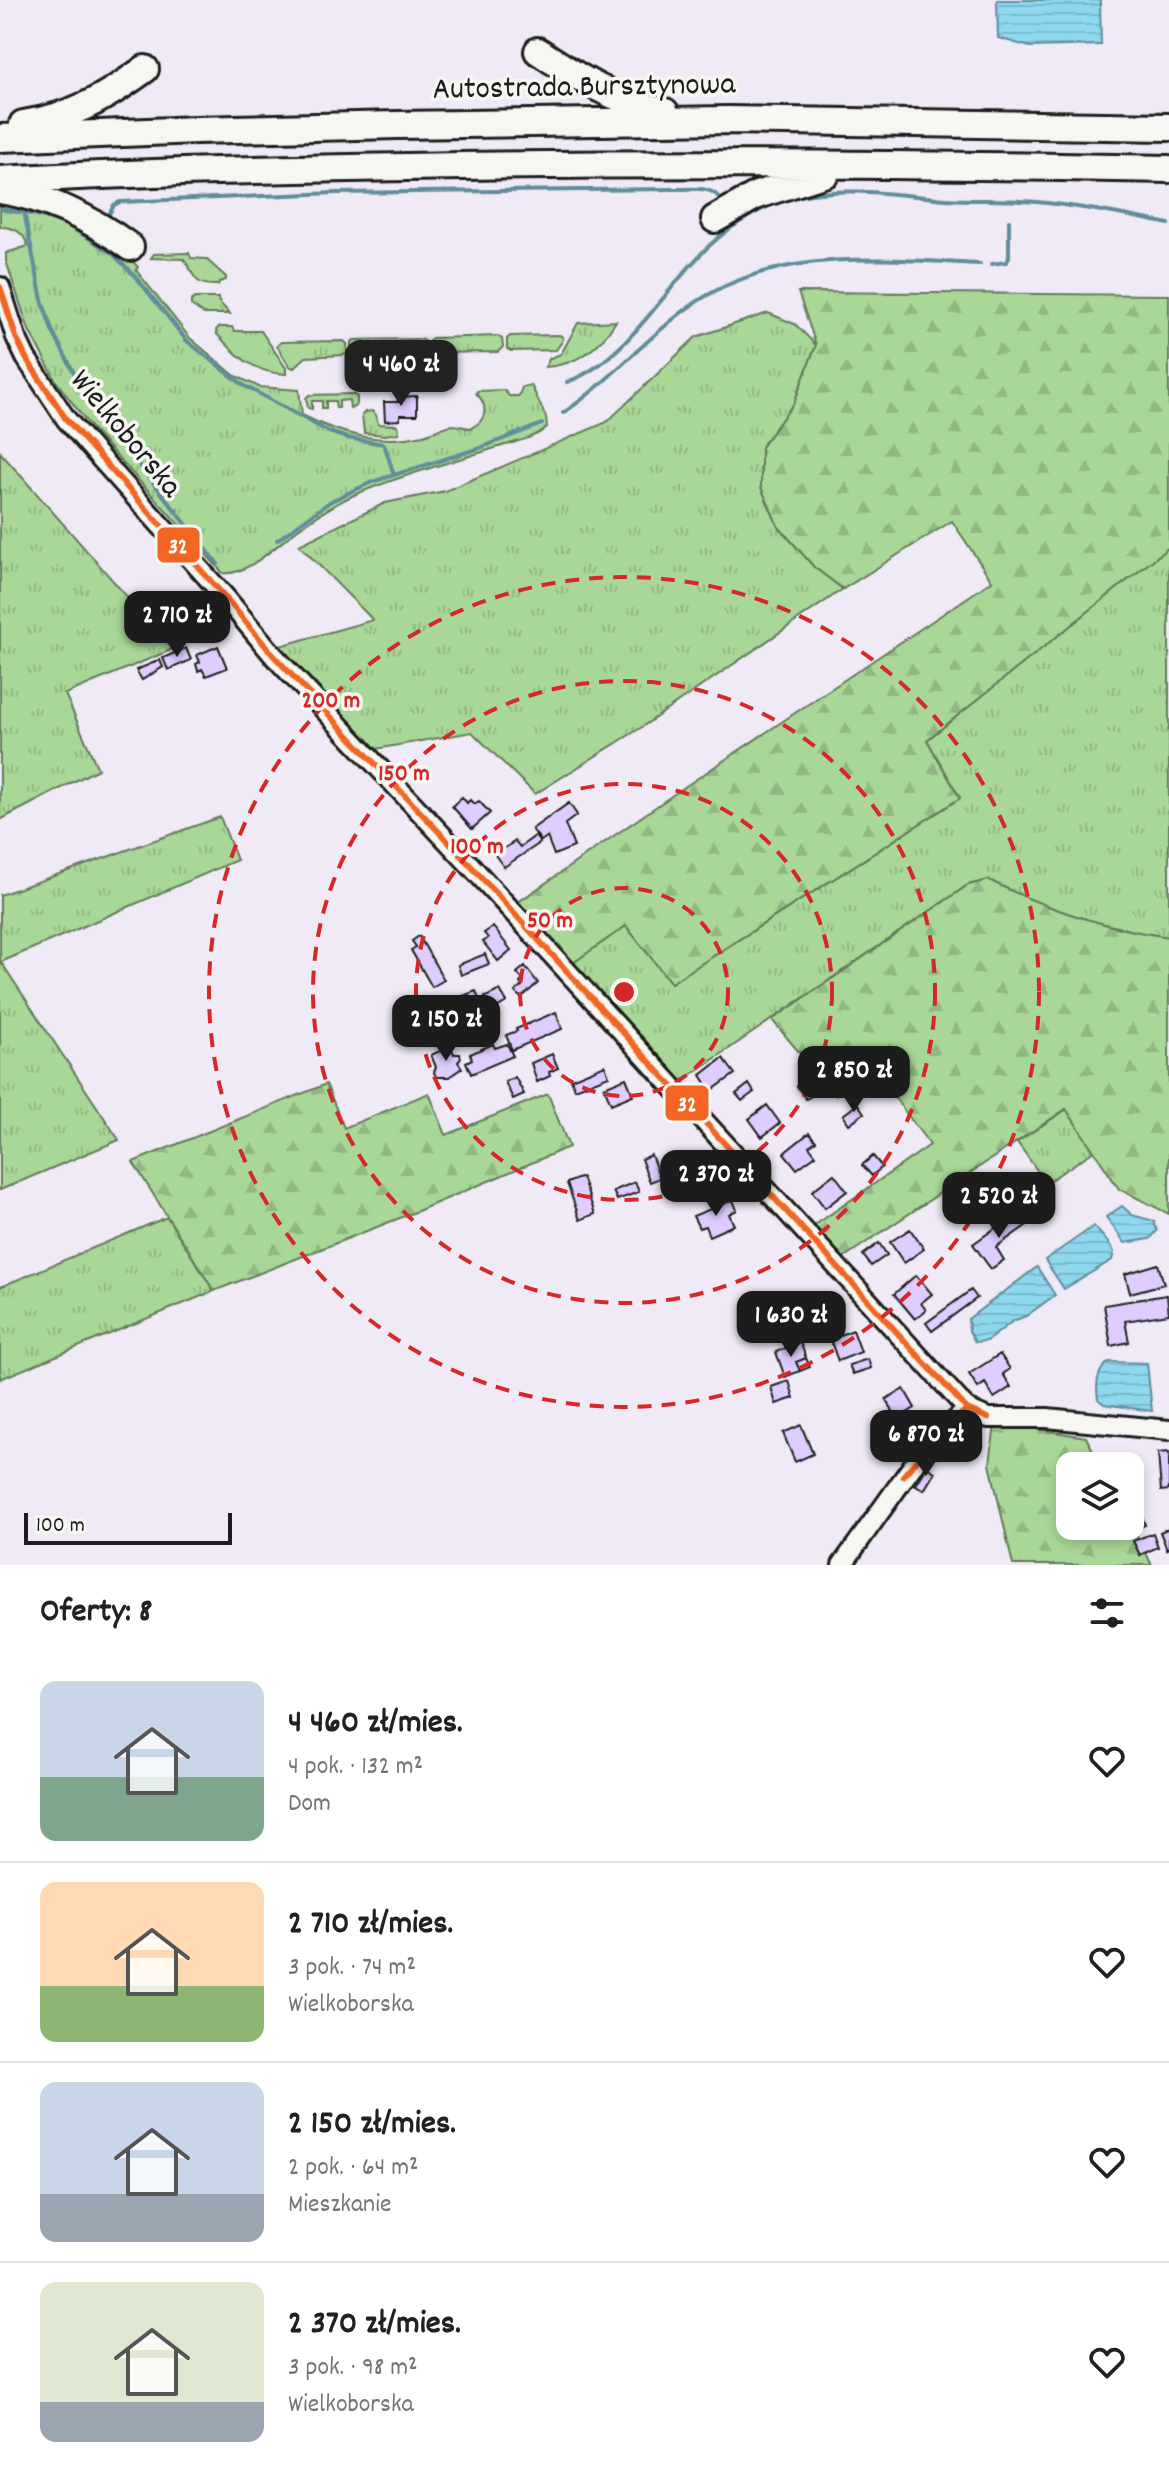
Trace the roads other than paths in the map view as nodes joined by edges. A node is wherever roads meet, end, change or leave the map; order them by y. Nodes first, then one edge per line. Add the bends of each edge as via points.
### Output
1 (538, 51) dead end
2 (145, 69) dead end
3 (728, 120) junction
4 (1169, 127) edge
5 (0, 128) edge
6 (0, 138) edge
7 (856, 164) junction
8 (1169, 169) edge
9 (0, 180) edge
10 (0, 190) edge
11 (715, 219) dead end
12 (130, 247) dead end
13 (0, 287) edge
14 (967, 1409) junction
15 (1169, 1430) edge
16 (842, 1565) edge

1 - 3 highway via 615,97 667,112
2 - 5 highway via 89,106 41,122
3 - 4 highway, Autostrada Bursztynowa
3 - 6 highway, Autostrada Bursztynowa
7 - 8 highway
7 - 9 highway via 319,168
7 - 11 highway via 757,195
10 - 12 highway via 72,210
13 - 14 street, Wielkoborska via 26,358 75,429 274,656
14 - 15 street via 988,1418
14 - 16 street via 919,1457

